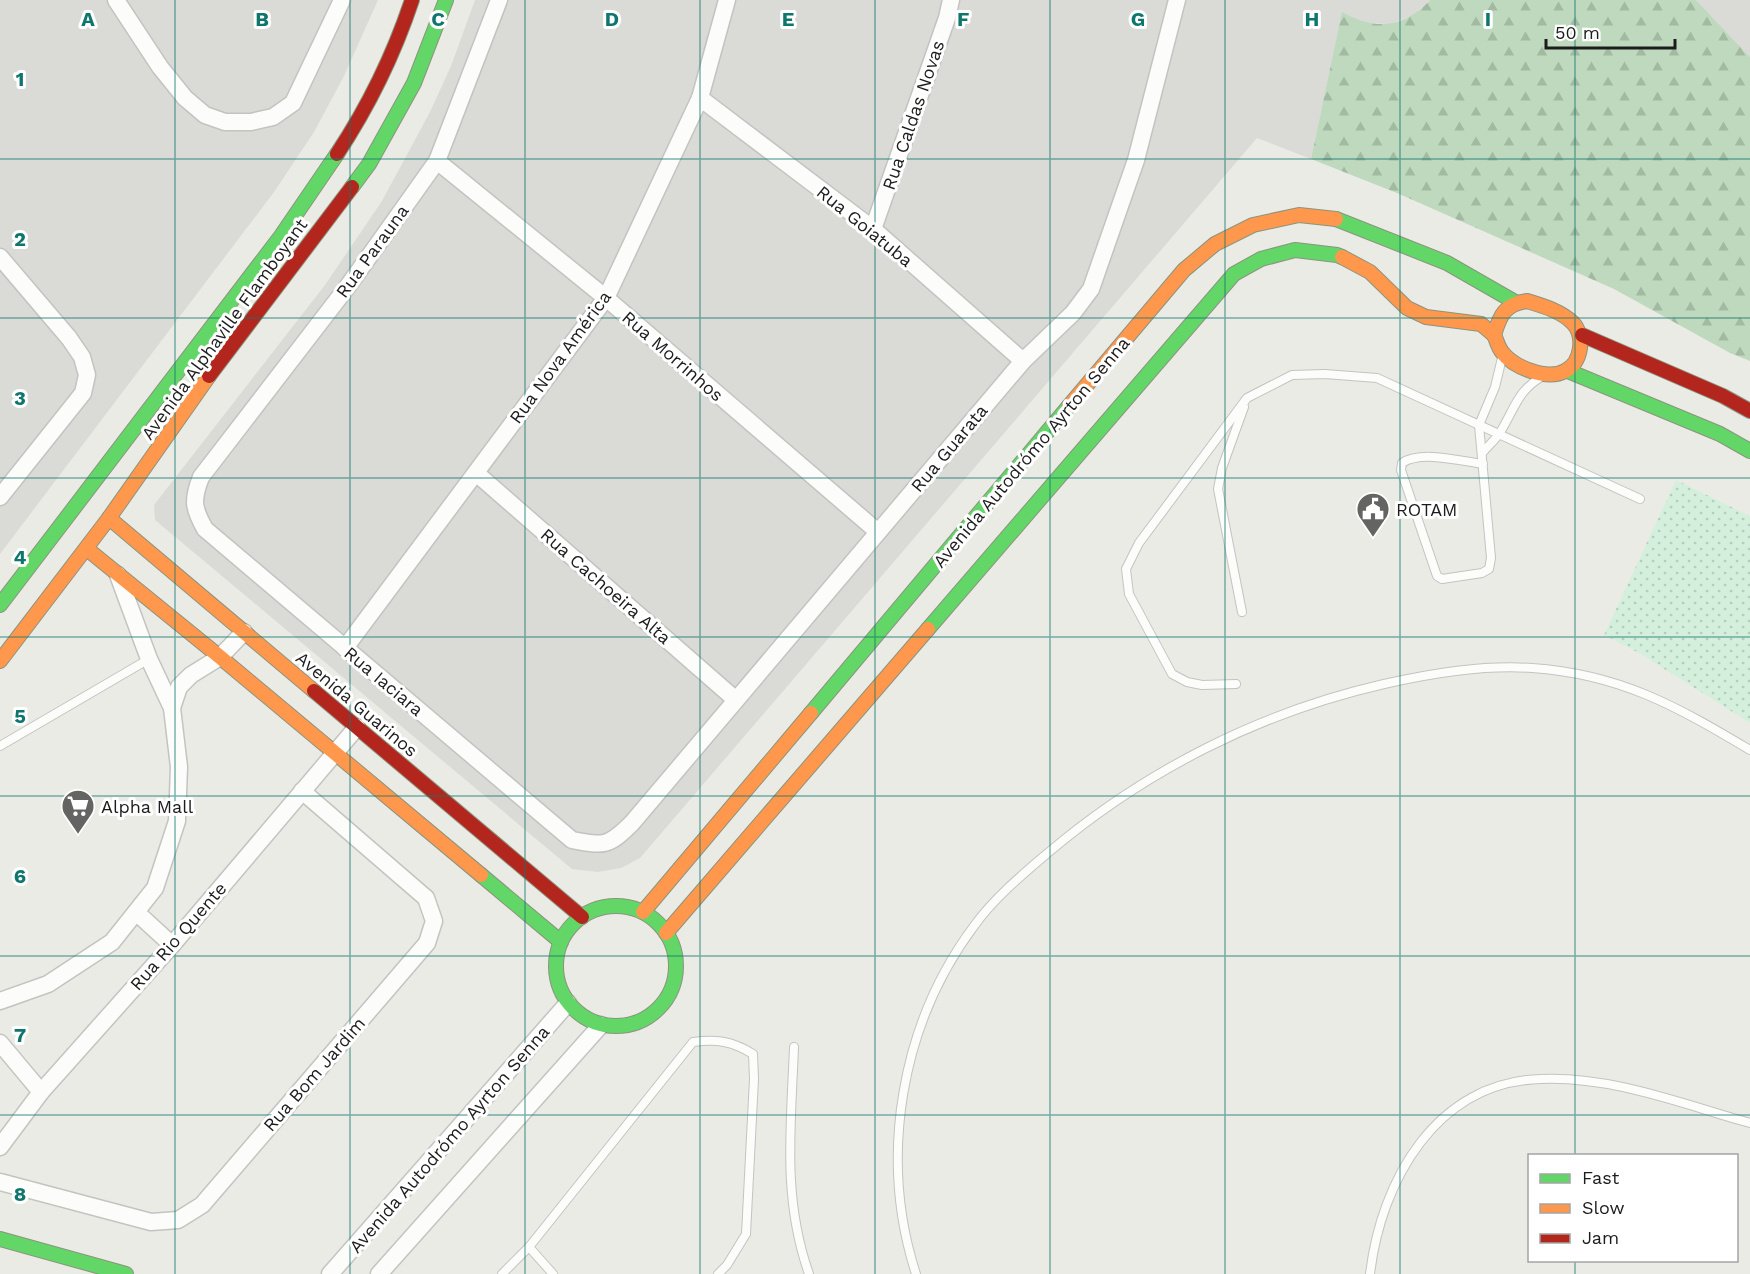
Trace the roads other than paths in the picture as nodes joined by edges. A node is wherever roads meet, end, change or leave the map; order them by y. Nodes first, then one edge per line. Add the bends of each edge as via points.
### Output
1 (116, 0) edge
2 (342, 0) edge
3 (412, 0) edge
4 (446, 0) edge
5 (499, 0) edge
6 (727, 0) edge
7 (951, 0) edge
8 (1177, 0) edge
9 (700, 98) junction
10 (437, 161) junction
11 (873, 230) junction
12 (0, 257) edge
13 (606, 298) junction
14 (1515, 302) junction
15 (1494, 335) junction
16 (1582, 335) junction
17 (194, 350) junction
18 (1502, 353) junction
19 (1023, 362) junction
20 (216, 366) junction
21 (1568, 371) junction
22 (1546, 374) junction
23 (1247, 398) junction
24 (1750, 411) edge
25 (1479, 425) junction
26 (1499, 434) junction
27 (1750, 451) edge
28 (1483, 452) junction
29 (1483, 464) junction
30 (476, 473) junction
31 (201, 477) joint
32 (0, 497) edge
33 (1641, 499) dead end
34 (110, 518) junction
35 (878, 532) junction
36 (87, 549) junction
37 (117, 574) junction
38 (0, 605) edge
39 (1242, 612) dead end
40 (244, 632) junction
41 (345, 648) junction
42 (220, 657) junction
43 (149, 659) junction
44 (0, 661) edge
45 (1236, 684) dead end
46 (736, 700) junction
47 (172, 708) junction
48 (357, 727) junction
49 (0, 746) edge
50 (1750, 750) edge
51 (335, 752) junction
52 (302, 791) junction
53 (615, 840) joint
54 (136, 912) junction
55 (643, 912) junction
56 (582, 917) junction
57 (666, 933) junction
58 (561, 942) junction
59 (172, 945) junction
60 (0, 1001) edge
61 (568, 1003) junction
62 (601, 1025) junction
63 (0, 1043) edge
64 (794, 1047) dead end
65 (41, 1092) junction
66 (1750, 1123) edge
67 (0, 1147) edge
68 (0, 1182) edge
69 (0, 1239) edge
70 (529, 1247) junction
71 (504, 1273) edge
72 (126, 1274) edge
73 (330, 1274) edge
74 (379, 1274) edge
75 (553, 1274) edge
76 (718, 1274) edge
77 (809, 1274) edge
78 (916, 1274) edge
79 (1370, 1274) edge

1 - 2 street via 185,98 206,115 225,122 273,117 293,103
3 - 17 street, Avenida Alphaville Flamboyant via 397,44 362,116 281,236
4 - 20 street, Avenida Alphaville Flamboyant via 414,83 369,164
5 - 10 street, Rua Parauna
6 - 9 street, Rua Nova América
7 - 11 street, Rua Caldas Novas
8 - 19 street, Rua Guarata via 1136,160 1091,289 1073,313
9 - 11 street, Rua Goiatuba
9 - 13 street, Rua Nova América
10 - 13 street, Rua Morrinhos
10 - 31 street, Rua Parauna via 348,286
11 - 19 street, Rua Goiatuba
12 - 32 street via 69,338 82,357 87,375 83,393
13 - 30 street, Rua Nova América
13 - 35 street, Rua Morrinhos
14 - 15 street via 1501,315
14 - 16 street, Avenida Autodrómo Ayrton Senna via 1545,306 1579,327
14 - 55 street, Avenida Autodrómo Ayrton Senna via 1447,263 1338,219 1299,215 1253,225 1215,244 1184,270
15 - 18 street
15 - 57 street, Avenida Autodrómo Ayrton Senna via 1481,324 1426,317 1407,308 1370,272 1336,255 1295,250 1261,259 1234,274
16 - 21 street via 1581,347
16 - 24 street, Avenida Autodrómo Ayrton Senna
17 - 20 street
17 - 38 street, Avenida Alphaville Flamboyant
18 - 22 street via 1523,367
18 - 25 lane via 1503,362
19 - 35 street, Rua Guarata
20 - 34 street, Avenida Alphaville Flamboyant
21 - 22 street
21 - 27 street via 1720,434
22 - 26 lane via 1517,398
23 - 25 lane via 1292,375 1377,378
23 - 39 lane via 1218,489
23 - 45 lane via 1139,543 1126,569 1129,594 1172,674 1202,686
25 - 26 lane
25 - 28 lane
26 - 28 lane
26 - 33 lane
28 - 29 lane
29 - 29 lane via 1489,569 1442,579 1437,576 1401,470 1402,463 1424,456
30 - 41 street, Rua Nova América
30 - 46 street, Rua Cachoeira Alta
31 - 41 street, Rua Iaciara via 195,493 195,510 205,529
34 - 36 street, Avenida Alphaville Flamboyant
34 - 40 street, Avenida Guarinos
35 - 46 street, Rua Guarata
36 - 37 street
36 - 44 street, Avenida Alphaville Flamboyant
37 - 42 street
37 - 43 street
40 - 42 street
40 - 48 street, Avenida Guarinos
41 - 53 street, Rua Iaciara via 572,840 598,845
42 - 47 street via 179,687
42 - 51 street
43 - 47 street
43 - 49 lane
46 - 53 street, Rua Guarata
47 - 54 street via 179,767 177,821 155,888
48 - 51 street, Rua Rio Quente
48 - 56 street, Avenida Guarinos
50 - 78 lane via 1670,704 1612,682 1559,671 1478,668 1365,688 1282,714 1202,749 1127,793 1032,867 976,923 931,999 907,1074 898,1145 901,1208
51 - 52 street, Rua Rio Quente
51 - 58 street
52 - 59 street, Rua Rio Quente
52 - 68 street, Rua Bom Jardim via 426,898 434,921 427,943 202,1205 178,1220 151,1222
54 - 59 street
54 - 60 street via 112,942 48,984
55 - 56 street via 612,907
55 - 57 street
56 - 58 street
57 - 62 street via 675,952 676,973 671,993 658,1010 642,1021
58 - 61 street via 556,973
59 - 65 street, Rua Rio Quente
61 - 62 street via 583,1017
61 - 73 street, Avenida Autodrómo Ayrton Senna
62 - 74 street, Avenida Autodrómo Ayrton Senna
63 - 65 street
64 - 77 lane via 790,1192 799,1247
65 - 67 street, Rua Rio Quente
66 - 79 lane via 1601,1083 1539,1079 1499,1087 1462,1104 1416,1146 1377,1231
69 - 72 street
70 - 71 lane
70 - 75 lane
70 - 76 lane via 693,1042 713,1040 753,1054 754,1080 746,1234

